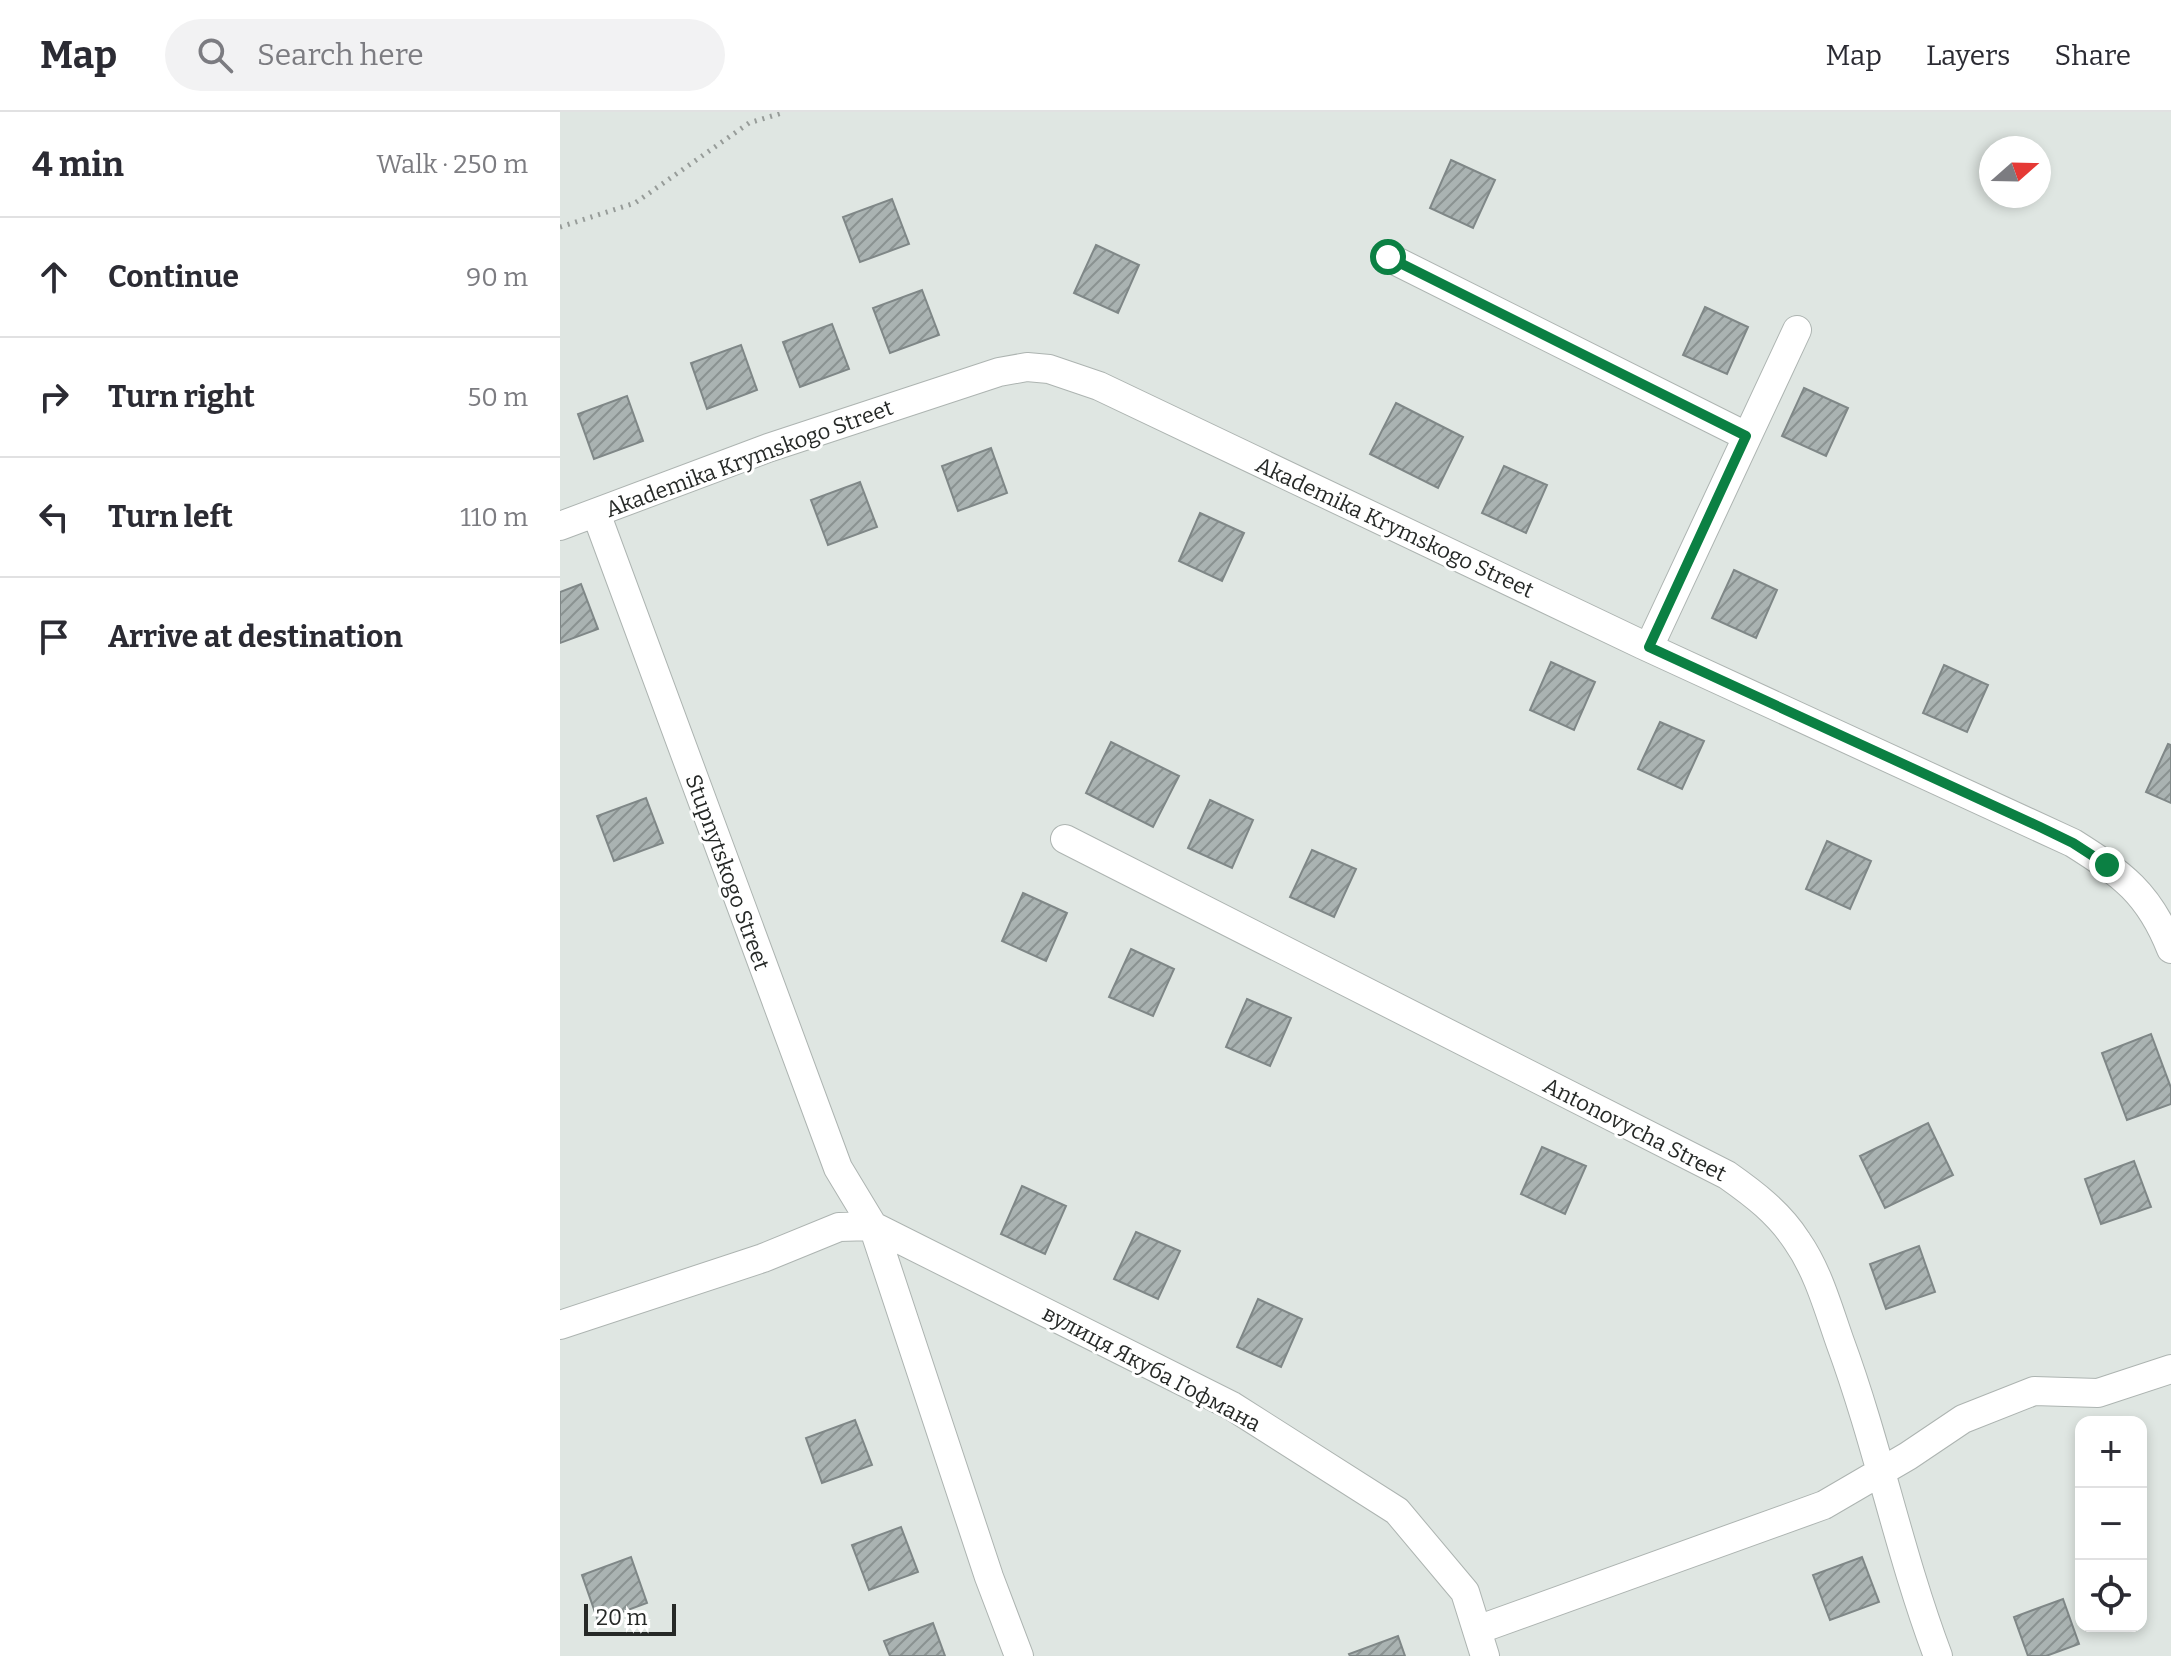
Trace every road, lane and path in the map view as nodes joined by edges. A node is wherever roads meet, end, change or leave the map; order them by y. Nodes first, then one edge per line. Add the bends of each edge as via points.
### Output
1 (785, 112) edge
2 (560, 227) edge
3 (1388, 257) dead end
4 (1797, 330) dead end
5 (1746, 436) junction
6 (596, 513) junction
7 (560, 526) edge
8 (1649, 647) junction
9 (1065, 839) dead end
10 (2171, 949) edge
11 (873, 1226) junction
12 (560, 1325) edge
13 (2171, 1369) edge
14 (1882, 1470) junction
15 (1481, 1643) edge
16 (1019, 1656) edge
17 (1938, 1656) edge

1 - 2 path via 749,123 635,203
3 - 5 street
4 - 5 street
5 - 8 street
6 - 7 street, Akademika Krymskogo Street
6 - 8 street, Akademika Krymskogo Street via 971,380 1027,367 1049,369 1099,386
6 - 11 street, Stupnytskogo Street via 838,1168
8 - 10 street, Akademika Krymskogo Street via 2073,843 2131,884
9 - 14 street, Antonovycha Street via 1727,1175 1755,1194 1780,1217 1812,1268
11 - 12 street via 839,1227 763,1258
11 - 15 street, вулиця Якуба Гофмана via 1232,1406 1397,1511 1465,1592
11 - 16 street, Stupnytskogo Street
13 - 14 street via 2098,1393 2034,1391 1963,1419
14 - 15 street via 1824,1505
14 - 17 street, Antonovycha Street

